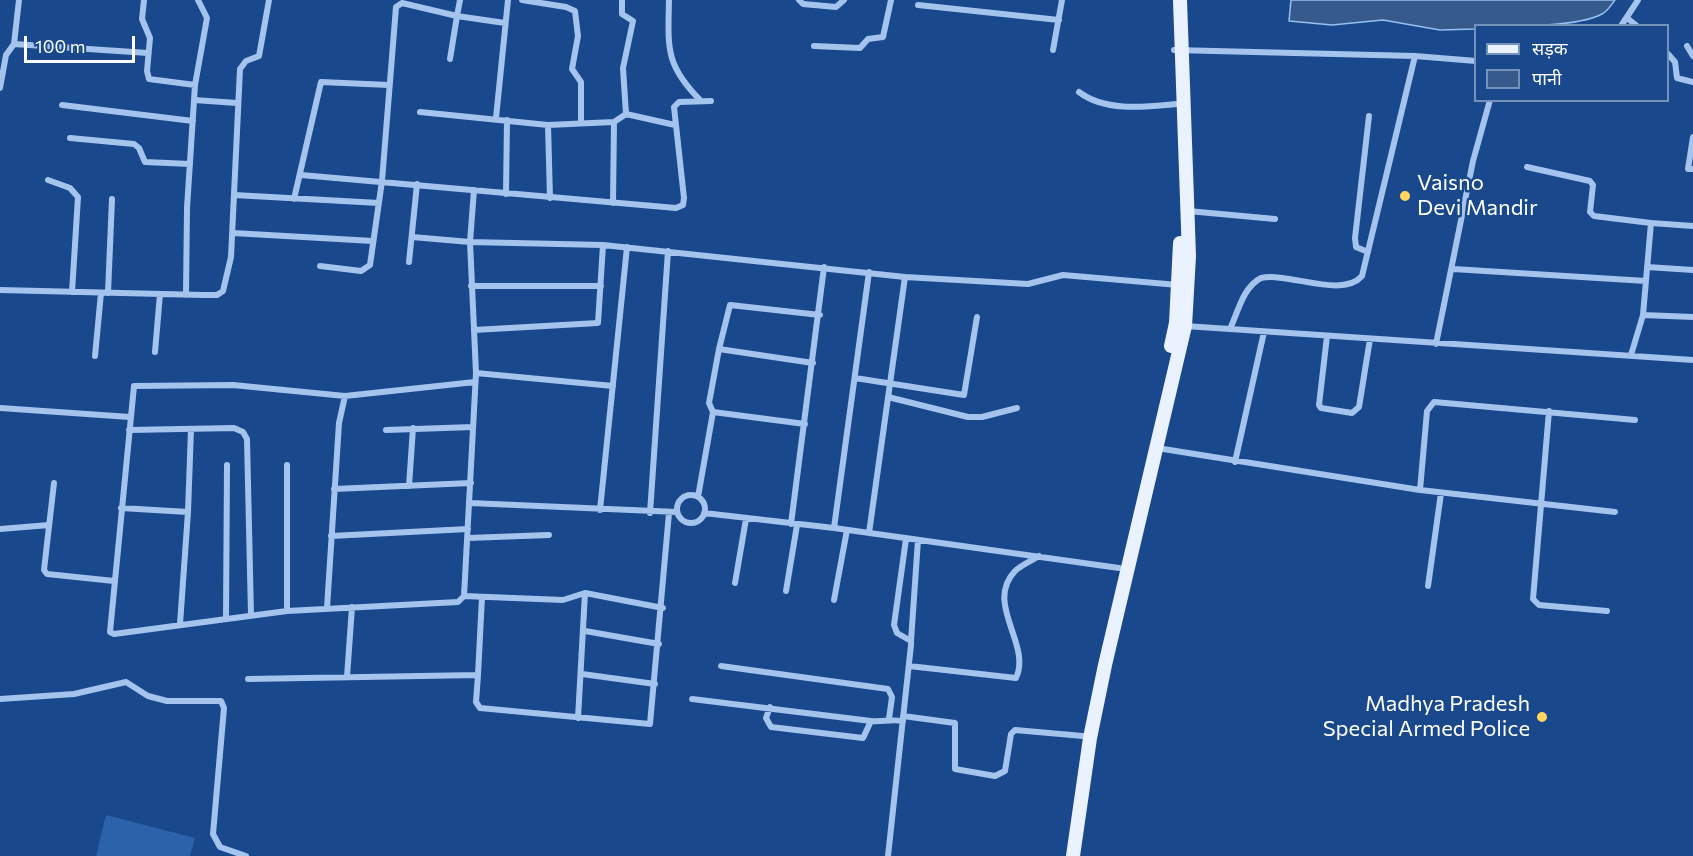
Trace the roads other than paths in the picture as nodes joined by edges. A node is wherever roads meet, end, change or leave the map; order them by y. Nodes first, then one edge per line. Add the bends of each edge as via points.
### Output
1 (19, 0) edge
2 (144, 0) edge
3 (198, 0) edge
4 (269, 0) edge
5 (460, 0) edge
6 (508, 0) edge
7 (522, 0) edge
8 (622, 0) edge
9 (669, 0) edge
10 (799, 0) edge
11 (844, 0) edge
12 (891, 0) edge
13 (1062, 0) edge
14 (1172, 0) edge
15 (1180, 0) edge
16 (1638, 0) edge
17 (918, 5) dead end
18 (457, 16) junction
19 (1627, 18) junction
20 (1059, 20) junction
21 (505, 23) junction
22 (1622, 24) edge
23 (1634, 24) edge
24 (14, 44) junction
25 (814, 46) dead end
26 (1687, 46) dead end
27 (1053, 50) dead end
28 (1178, 50) junction
29 (148, 53) junction
30 (1669, 55) edge
31 (1415, 56) junction
32 (1693, 56) edge
33 (450, 59) dead end
34 (1474, 61) edge
35 (1, 68) edge
36 (1693, 82) edge
37 (195, 85) junction
38 (389, 85) junction
39 (0, 88) edge
40 (1079, 92) dead end
41 (195, 100) junction
42 (701, 101) junction
43 (711, 101) dead end
44 (1489, 102) edge
45 (237, 103) junction
46 (1176, 104) junction
47 (62, 105) dead end
48 (420, 112) dead end
49 (626, 114) junction
50 (1369, 116) dead end
51 (496, 118) junction
52 (507, 120) junction
53 (193, 121) junction
54 (614, 122) junction
55 (581, 123) junction
56 (548, 125) junction
57 (675, 125) junction
58 (1693, 137) edge
59 (70, 138) dead end
60 (190, 164) junction
61 (1527, 167) dead end
62 (1693, 169) edge
63 (301, 175) junction
64 (48, 180) dead end
65 (382, 181) junction
66 (417, 184) junction
67 (474, 190) junction
68 (506, 194) junction
69 (234, 195) junction
70 (550, 198) junction
71 (112, 199) dead end
72 (294, 199) junction
73 (379, 203) junction
74 (613, 203) junction
75 (1188, 211) junction
76 (1275, 219) dead end
77 (1651, 223) junction
78 (1693, 226) edge
79 (233, 233) junction
80 (412, 237) junction
81 (373, 241) junction
82 (470, 242) junction
83 (603, 245) junction
84 (627, 247) junction
85 (668, 251) junction
86 (1368, 252) junction
87 (409, 262) dead end
88 (320, 266) dead end
89 (824, 267) junction
90 (1647, 267) junction
91 (1454, 269) junction
92 (1693, 270) edge
93 (869, 272) junction
94 (905, 277) junction
95 (1646, 281) junction
96 (471, 286) junction
97 (601, 286) junction
98 (1184, 286) junction
99 (0, 290) edge
100 (72, 292) junction
101 (104, 293) junction
102 (160, 294) junction
103 (186, 295) junction
104 (820, 315) junction
105 (1643, 315) junction
106 (978, 316) dead end
107 (1693, 317) edge
108 (1185, 326) junction
109 (1230, 329) junction
110 (474, 330) junction
111 (1264, 332) junction
112 (1327, 336) junction
113 (1370, 339) junction
114 (1437, 344) junction
115 (719, 349) junction
116 (155, 352) dead end
117 (1630, 355) junction
118 (95, 356) dead end
119 (1693, 360) edge
120 (813, 363) junction
121 (476, 373) junction
122 (855, 378) junction
123 (475, 382) junction
124 (890, 384) junction
125 (613, 386) junction
126 (345, 396) junction
127 (888, 397) junction
128 (0, 408) edge
129 (1017, 408) dead end
130 (1550, 411) junction
131 (713, 412) junction
132 (130, 417) junction
133 (1635, 420) dead end
134 (805, 424) junction
135 (473, 427) junction
136 (413, 428) junction
137 (191, 429) junction
138 (129, 430) junction
139 (386, 430) dead end
140 (1157, 448) junction
141 (1235, 462) junction
142 (227, 465) dead end
143 (287, 465) dead end
144 (54, 483) dead end
145 (471, 483) junction
146 (409, 486) junction
147 (334, 489) junction
148 (1420, 490) junction
149 (1441, 493) junction
150 (698, 497) junction
151 (470, 503) junction
152 (1543, 505) junction
153 (121, 508) junction
154 (600, 510) junction
155 (677, 512) junction
156 (1615, 512) dead end
157 (188, 513) junction
158 (650, 513) junction
159 (669, 513) junction
160 (704, 513) junction
161 (746, 519) junction
162 (794, 524) junction
163 (49, 525) junction
164 (834, 528) junction
165 (0, 529) edge
166 (468, 530) junction
167 (847, 530) junction
168 (869, 533) junction
169 (549, 535) dead end
170 (331, 536) junction
171 (468, 538) junction
172 (906, 539) junction
173 (918, 540) junction
174 (1039, 556) junction
175 (1119, 568) junction
176 (114, 581) junction
177 (735, 583) dead end
178 (1428, 586) dead end
179 (786, 591) dead end
180 (585, 593) junction
181 (464, 596) junction
182 (482, 597) junction
183 (834, 600) dead end
184 (352, 607) junction
185 (327, 608) junction
186 (663, 608) junction
187 (287, 611) junction
188 (1607, 611) dead end
189 (251, 615) junction
190 (226, 618) junction
191 (180, 624) junction
192 (585, 631) junction
193 (911, 641) junction
194 (659, 644) junction
195 (721, 666) dead end
196 (909, 666) junction
197 (582, 674) junction
198 (478, 675) junction
199 (347, 677) junction
200 (248, 679) dead end
201 (655, 684) junction
202 (0, 699) edge
203 (692, 699) dead end
204 (770, 707) junction
205 (578, 718) junction
206 (889, 718) junction
207 (903, 718) junction
208 (871, 721) junction
209 (1083, 736) junction
210 (246, 856) edge
211 (888, 856) edge
212 (1065, 856) edge
213 (1073, 856) edge

1 - 24 street
2 - 29 street via 142,16 150,32
3 - 37 street via 207,18
4 - 45 street via 259,56 246,61 240,69
5 - 18 street
6 - 21 street
7 - 55 street via 566,6 575,11 578,36 572,69 580,82
8 - 49 street via 622,14 633,21 623,68
9 - 42 street via 671,59 677,73
10 - 11 street via 803,4 836,7
12 - 25 street via 883,38 868,39 860,48
13 - 20 street
14 - 28 main road
15 - 28 main road
16 - 19 street
17 - 20 street
18 - 21 street
18 - 33 street
18 - 38 street via 398,4
19 - 22 street
19 - 23 street
20 - 27 street
21 - 51 street
24 - 29 street
24 - 35 street
26 - 32 street
28 - 31 street
28 - 46 main road
28 - 75 main road
29 - 37 street via 149,79
30 - 36 street via 1675,62 1677,78
31 - 34 street
31 - 86 street
35 - 39 street
37 - 41 street
38 - 63 street via 321,82
38 - 65 street
40 - 46 street via 1089,99 1125,106
41 - 45 street
41 - 53 street
42 - 43 street
42 - 57 street via 675,104
44 - 91 street via 1473,161
45 - 69 street
46 - 98 main road
47 - 53 street
48 - 51 street
49 - 54 street
49 - 57 street
50 - 86 street via 1355,238 1356,247
51 - 52 street
52 - 56 street
52 - 68 street
53 - 60 street
54 - 55 street
54 - 74 street
55 - 56 street
56 - 70 street
57 - 74 street via 683,205 676,208
58 - 62 street via 1688,168
59 - 60 street via 134,144 145,162
60 - 103 street
61 - 77 street via 1592,182 1590,212 1594,216
63 - 65 street
63 - 72 street
64 - 100 street via 70,188 78,197
65 - 66 street
65 - 73 street
66 - 67 street
66 - 80 street
67 - 68 street
67 - 82 street
68 - 70 street
69 - 72 street
69 - 79 street
70 - 74 street
71 - 101 street
72 - 73 street
73 - 81 street
75 - 76 street
75 - 98 main road
77 - 78 street
77 - 90 street
79 - 81 street
79 - 103 street via 223,291 216,295
80 - 82 street
80 - 87 street
81 - 88 street via 370,265 365,270
82 - 83 street
82 - 96 street
83 - 84 street
83 - 97 street
84 - 85 street
84 - 125 street
85 - 89 street
85 - 158 street
86 - 109 street via 1362,276 1343,286 1268,277 1253,283
89 - 93 street
89 - 104 street
90 - 92 street
90 - 95 street
91 - 95 street
91 - 114 street
93 - 94 street
93 - 122 street
94 - 98 street via 1028,284 1063,275
94 - 124 street
95 - 105 street
96 - 97 street
96 - 110 street
97 - 110 street via 600,318 594,325
98 - 108 main road
98 - 175 main road
99 - 100 street
100 - 101 street
101 - 102 street
101 - 118 street
102 - 103 street
102 - 116 street
104 - 115 street via 730,305
104 - 120 street
105 - 107 street
105 - 117 street
106 - 124 street via 964,395
108 - 109 street
108 - 140 main road
109 - 111 street
110 - 121 street
111 - 112 street
111 - 141 street
112 - 113 street
112 - 113 street via 1319,405 1352,412 1359,408
113 - 114 street
114 - 117 street
115 - 120 street
115 - 131 street via 709,403
117 - 119 street
120 - 134 street
121 - 123 street
121 - 125 street
122 - 124 street
122 - 164 street
123 - 126 street
123 - 135 street
124 - 127 street
125 - 154 street
126 - 132 street via 233,385 136,385
126 - 147 street
127 - 129 street via 968,417
127 - 168 street
128 - 132 street
130 - 133 street
130 - 148 street via 1434,402 1429,405
130 - 152 street
131 - 134 street
131 - 150 street
132 - 138 street
134 - 162 street
135 - 136 street
135 - 145 street
136 - 139 street
136 - 146 street
137 - 138 street
137 - 157 street
137 - 189 street via 234,428 247,439
138 - 153 street
140 - 141 street
140 - 213 main road via 1090,738
141 - 148 street
142 - 190 street
143 - 187 street
144 - 163 street
145 - 146 street
145 - 151 street
146 - 147 street
147 - 170 street
148 - 149 street
149 - 152 street
149 - 178 street
150 - 155 street via 685,497 678,503
150 - 160 street via 704,504
151 - 154 street
151 - 166 street
152 - 156 street
152 - 188 street via 1533,599 1539,605
153 - 157 street
153 - 176 street
154 - 158 street
155 - 159 street
155 - 160 street via 690,523 699,521
157 - 191 street
158 - 159 street
159 - 186 street
160 - 161 street
161 - 162 street
161 - 177 street
162 - 164 street
162 - 179 street
163 - 165 street
163 - 176 street via 43,567 47,574
164 - 167 street
166 - 170 street
166 - 171 street
167 - 168 street
167 - 183 street
168 - 172 street
169 - 171 street
170 - 185 street
171 - 181 street
172 - 173 street
172 - 193 street via 894,625 897,633
173 - 174 street
173 - 193 street
174 - 175 street
174 - 196 street via 1016,570 1007,584 1008,624 1019,657 1016,678
175 - 209 main road
176 - 191 street via 111,633
180 - 182 street via 563,600
180 - 186 street
180 - 192 street
181 - 182 street
181 - 184 street via 458,602
182 - 198 street
184 - 185 street
184 - 199 street
185 - 187 street
186 - 194 street
187 - 189 street
189 - 190 street
190 - 191 street
192 - 194 street
192 - 197 street
193 - 196 street
194 - 201 street
195 - 206 street via 888,689 892,697
196 - 207 street
197 - 201 street
197 - 205 street
198 - 199 street
198 - 205 street via 476,702 480,708
199 - 200 street
201 - 205 street via 650,724
202 - 210 street via 74,694 126,682 159,699 221,701 224,708 213,834 220,847
203 - 204 street
204 - 208 street
204 - 208 street via 766,718 771,727 863,738
206 - 207 street
206 - 208 street
207 - 209 street via 954,723 955,769 995,776 1005,771 1015,730
207 - 211 street
209 - 212 main road

